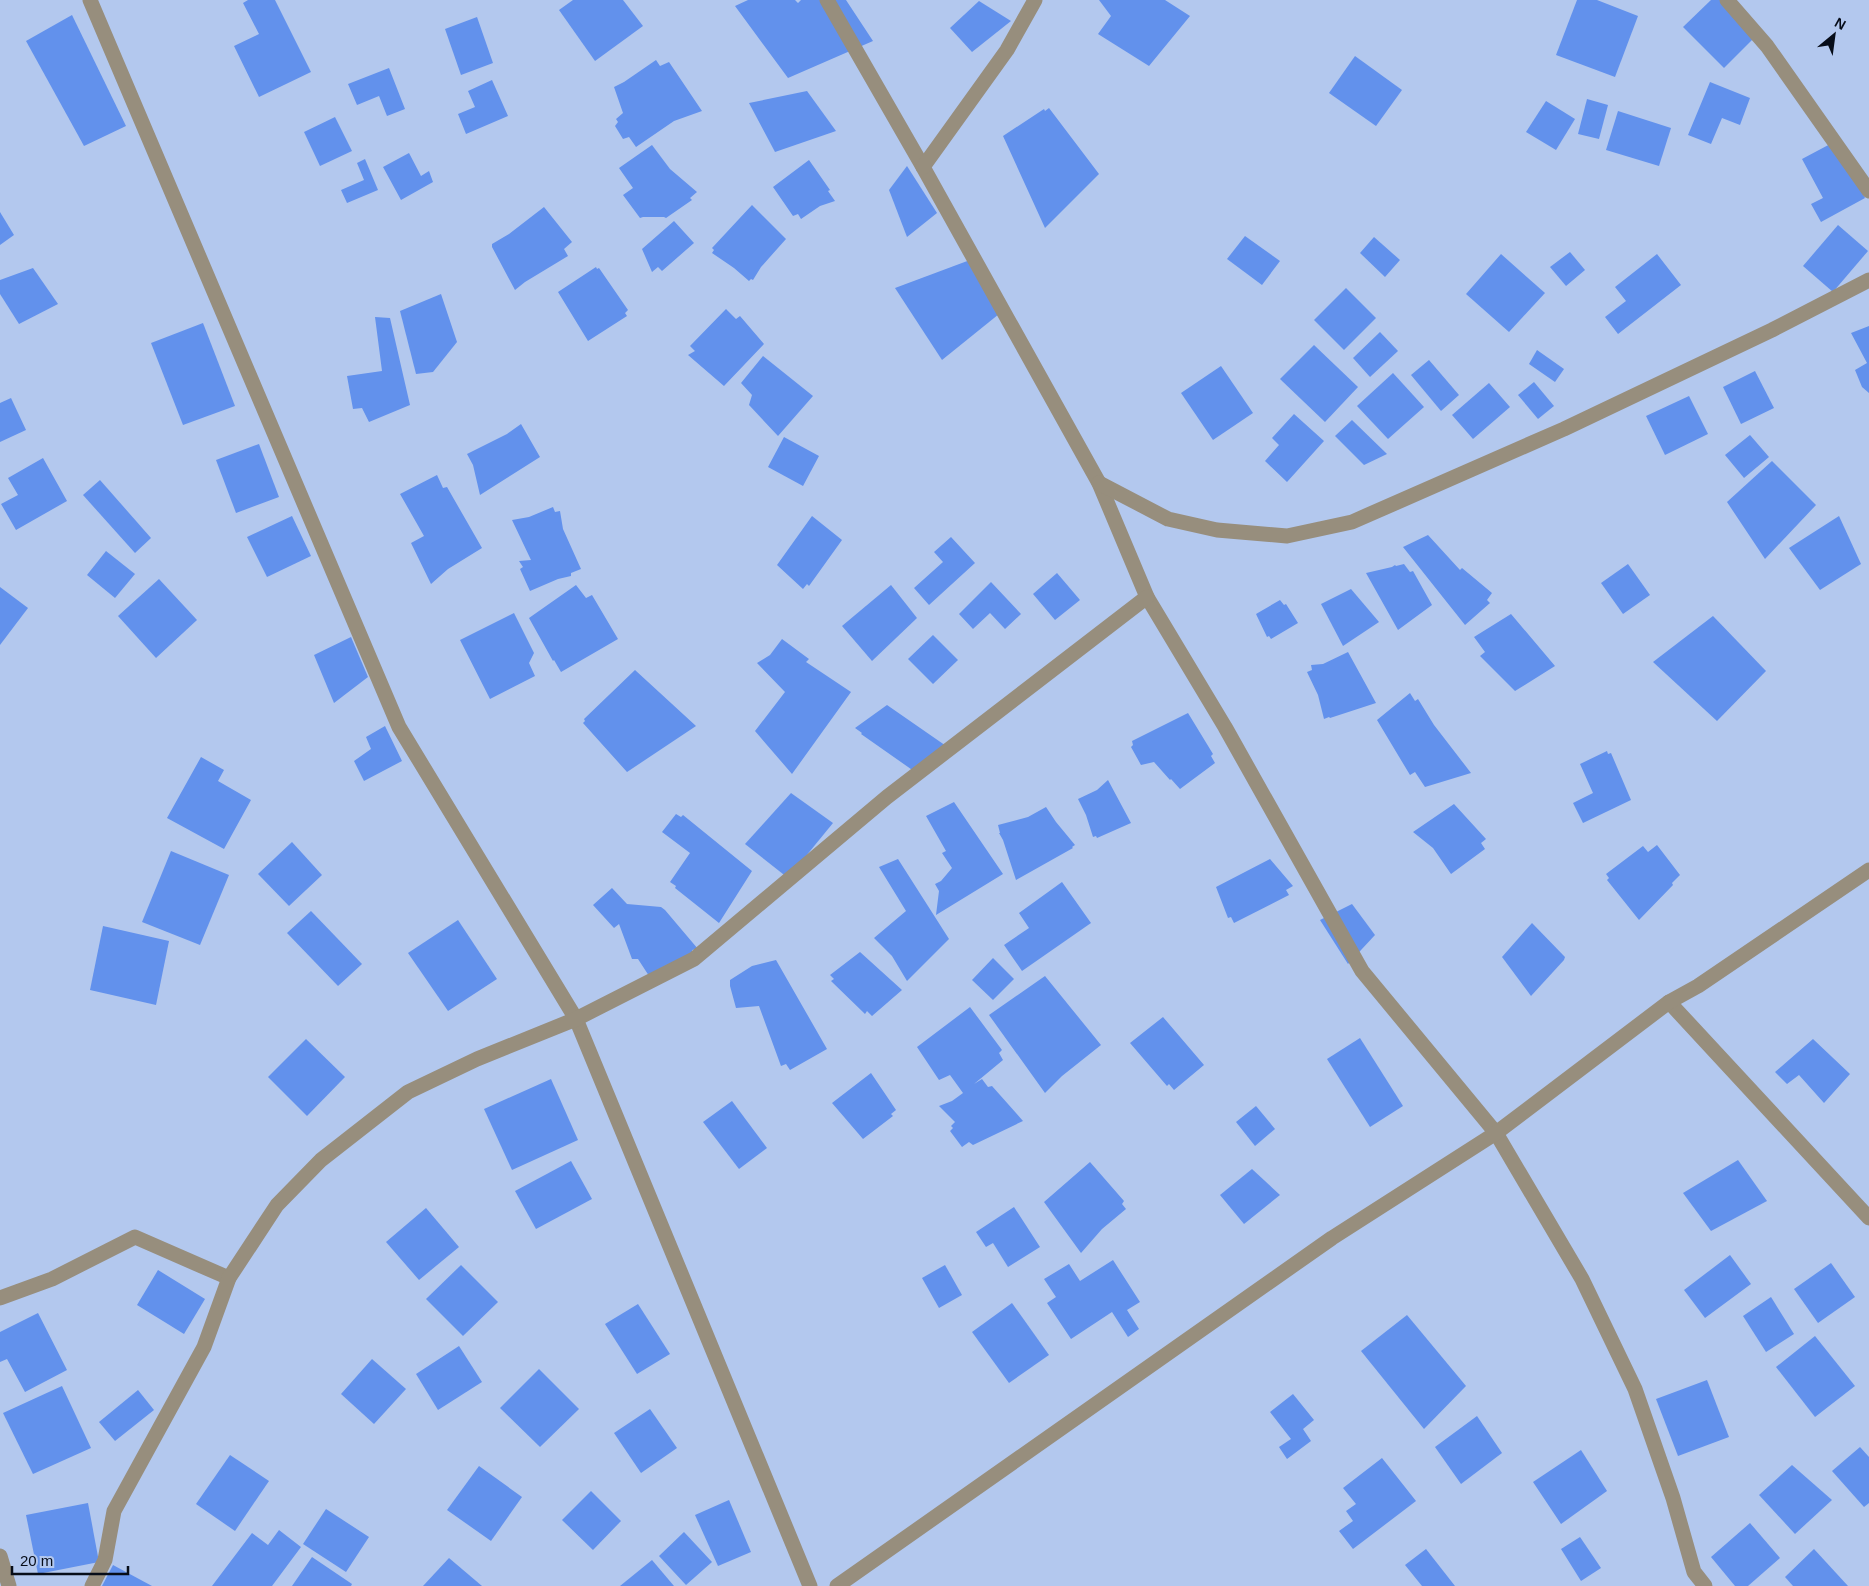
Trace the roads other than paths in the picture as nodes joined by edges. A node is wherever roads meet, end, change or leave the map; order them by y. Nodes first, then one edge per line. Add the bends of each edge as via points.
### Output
1 (90, 0) edge
2 (827, 0) edge
3 (1035, 0) edge
4 (1727, 0) edge
5 (923, 166) junction
6 (1869, 191) edge
7 (1869, 280) edge
8 (1099, 483) junction
9 (1147, 597) junction
10 (1869, 870) edge
11 (1669, 1002) junction
12 (576, 1019) junction
13 (1496, 1133) junction
14 (1869, 1218) edge
15 (229, 1278) junction
16 (0, 1298) edge
17 (0, 1556) edge
18 (9, 1586) edge
19 (92, 1586) edge
20 (810, 1586) edge
21 (837, 1586) edge
22 (1706, 1586) edge

1 - 12 street via 399,727
2 - 5 street
3 - 5 street via 1007,50
4 - 6 street via 1767,46
5 - 8 street
7 - 8 street via 1564,429 1352,522 1287,536 1217,530 1168,519
8 - 9 street
9 - 12 street via 887,796 694,958
9 - 13 street via 1225,727 1362,971
10 - 11 street via 1698,986
11 - 13 street
11 - 14 street
12 - 15 street via 477,1059 408,1092 321,1160 277,1206
12 - 20 street
13 - 21 street via 1332,1238
13 - 22 street via 1582,1279 1636,1389 1674,1498 1694,1572
15 - 16 street via 135,1237 52,1279
15 - 19 street via 204,1346 114,1511 105,1560
17 - 18 street

